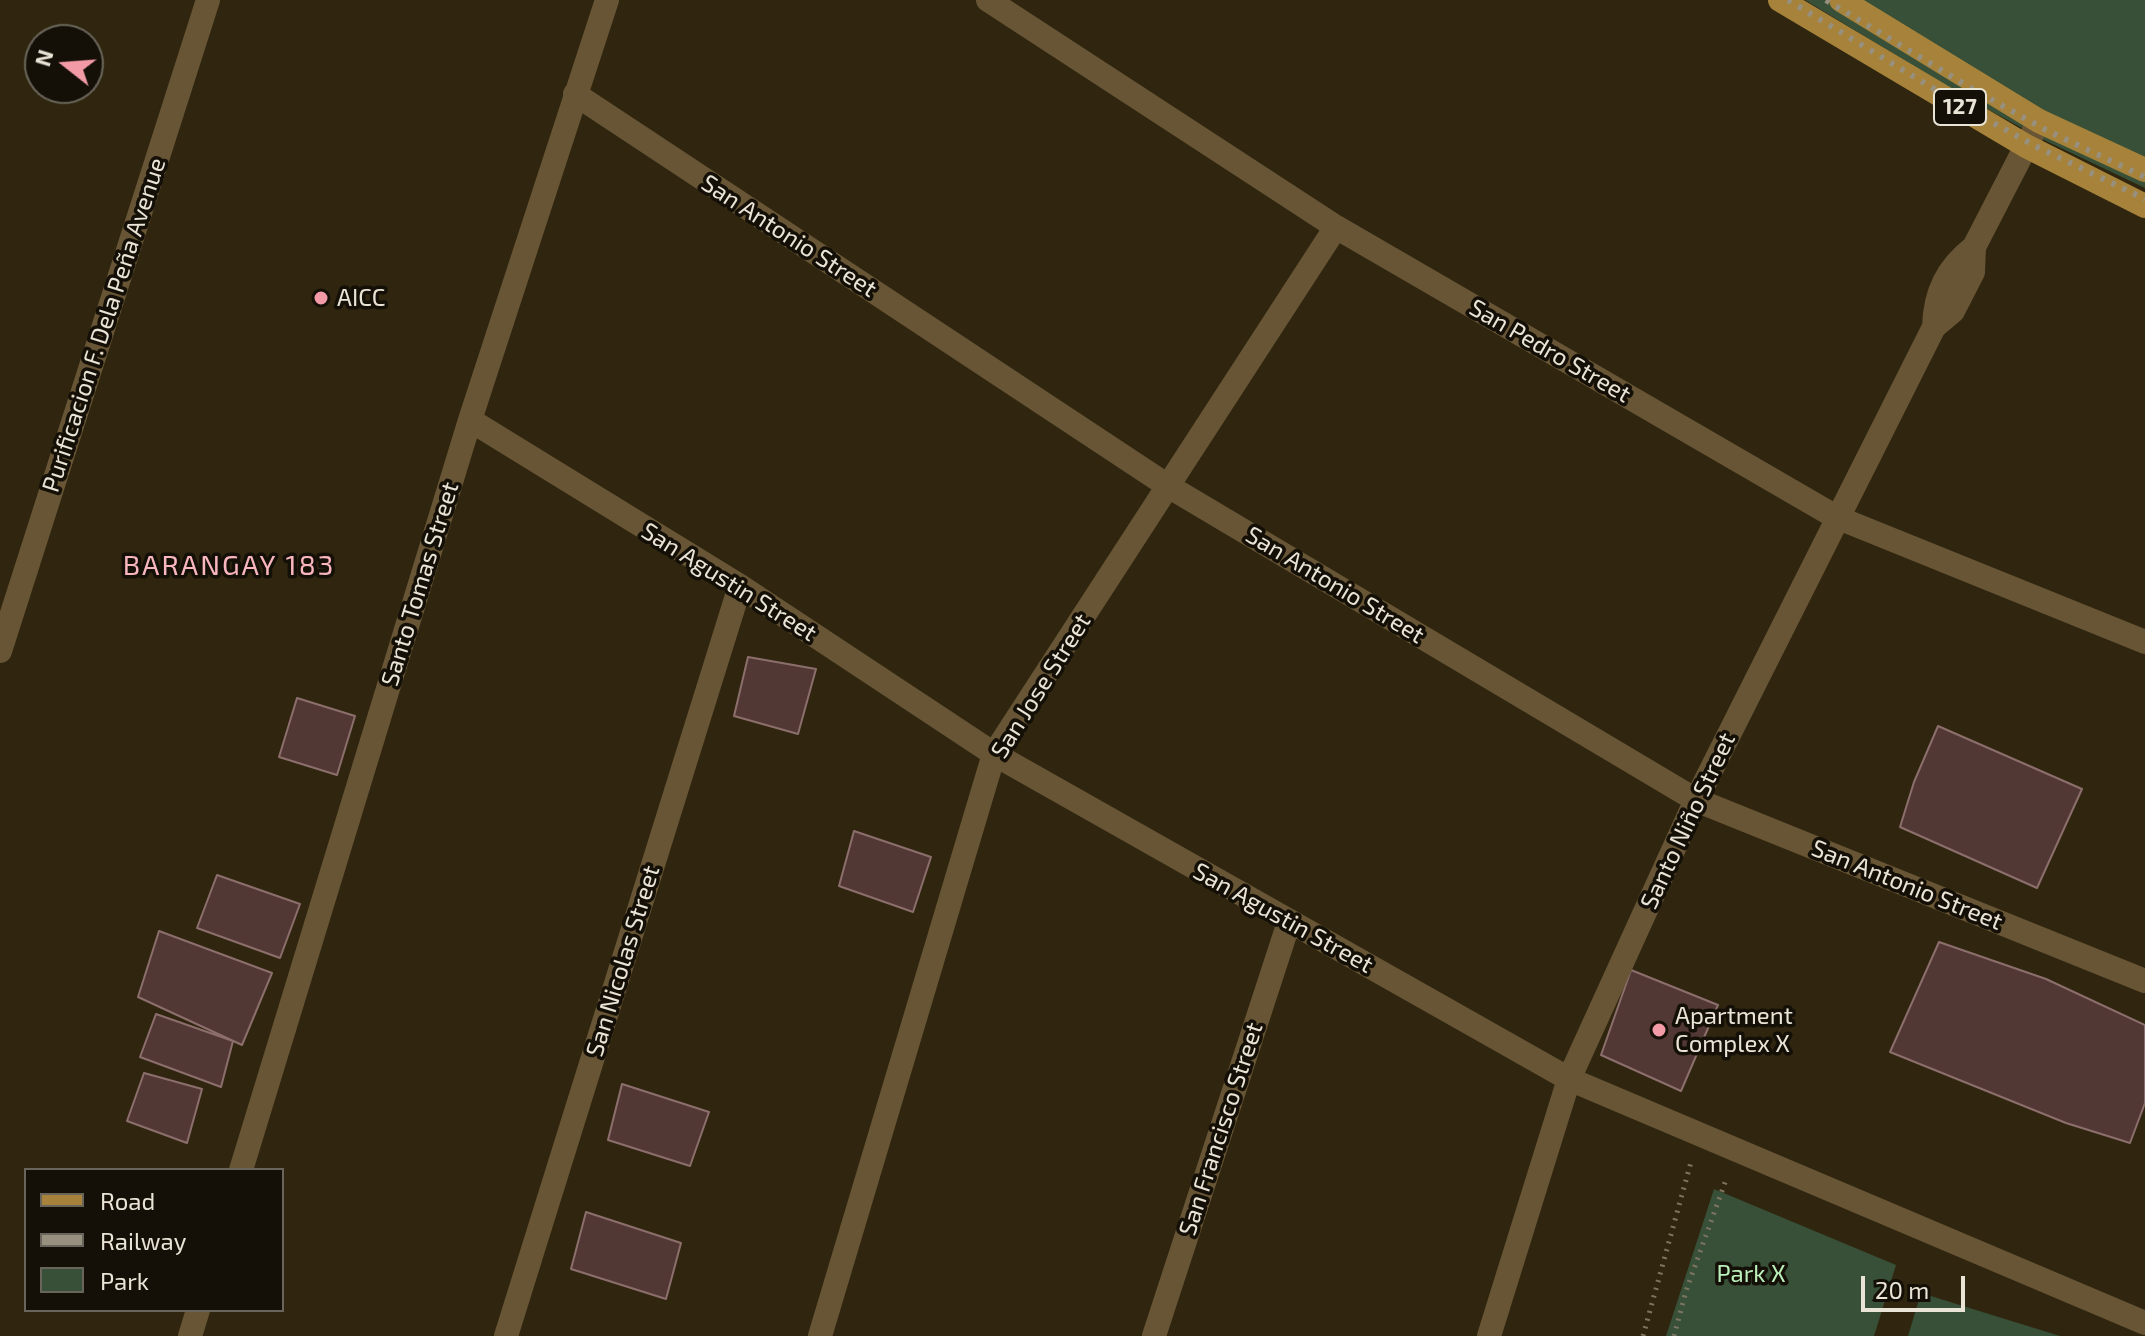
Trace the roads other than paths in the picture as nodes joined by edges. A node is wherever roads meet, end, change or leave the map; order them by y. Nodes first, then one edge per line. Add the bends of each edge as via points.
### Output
1 (208, 0) edge
2 (607, 0) edge
3 (988, 0) edge
4 (1780, 0) edge
5 (1841, 0) edge
6 (575, 94) junction
7 (2039, 121) junction
8 (2026, 146) junction
9 (2145, 170) edge
10 (2145, 206) edge
11 (1336, 227) junction
12 (470, 420) junction
13 (1168, 486) junction
14 (1836, 517) junction
15 (740, 586) junction
16 (2145, 642) edge
17 (0, 651) edge
18 (994, 754) junction
19 (1696, 800) junction
20 (1289, 922) junction
21 (2145, 981) edge
22 (1569, 1079) junction
23 (242, 1168) edge
24 (197, 1312) edge
25 (2145, 1323) edge
26 (190, 1336) edge
27 (506, 1336) edge
28 (820, 1336) edge
29 (1154, 1336) edge
30 (1489, 1336) edge

1 - 17 street, Purificacion F. Dela Peña Avenue
2 - 6 street, Santo Tomas Street
3 - 11 street, San Pedro Street
4 - 8 main road, 127
5 - 7 main road, 127
6 - 12 street, Santo Tomas Street
6 - 13 street, San Antonio Street
7 - 8 street, Santo Niño Street
7 - 9 main road, 127
8 - 10 main road, 127
8 - 14 street, Santo Niño Street via 1974,247 1955,262 1935,302 1934,327
11 - 13 street, San Jose Street
11 - 14 street, San Pedro Street
12 - 15 street, San Agustin Street
12 - 23 street, Santo Tomas Street
13 - 18 street, San Jose Street
13 - 19 street, San Antonio Street
14 - 16 street, San Pedro Street
14 - 19 street, Santo Niño Street
15 - 18 street, San Agustin Street
15 - 27 street, San Nicolas Street
18 - 20 street, San Agustin Street
18 - 28 street, San Jose Street
19 - 21 street, San Antonio Street
19 - 22 street, Santo Niño Street
20 - 22 street, San Agustin Street
20 - 29 street, San Francisco Street
22 - 25 street, San Agustin Street
22 - 30 street, Santo Niño Street
24 - 26 street

